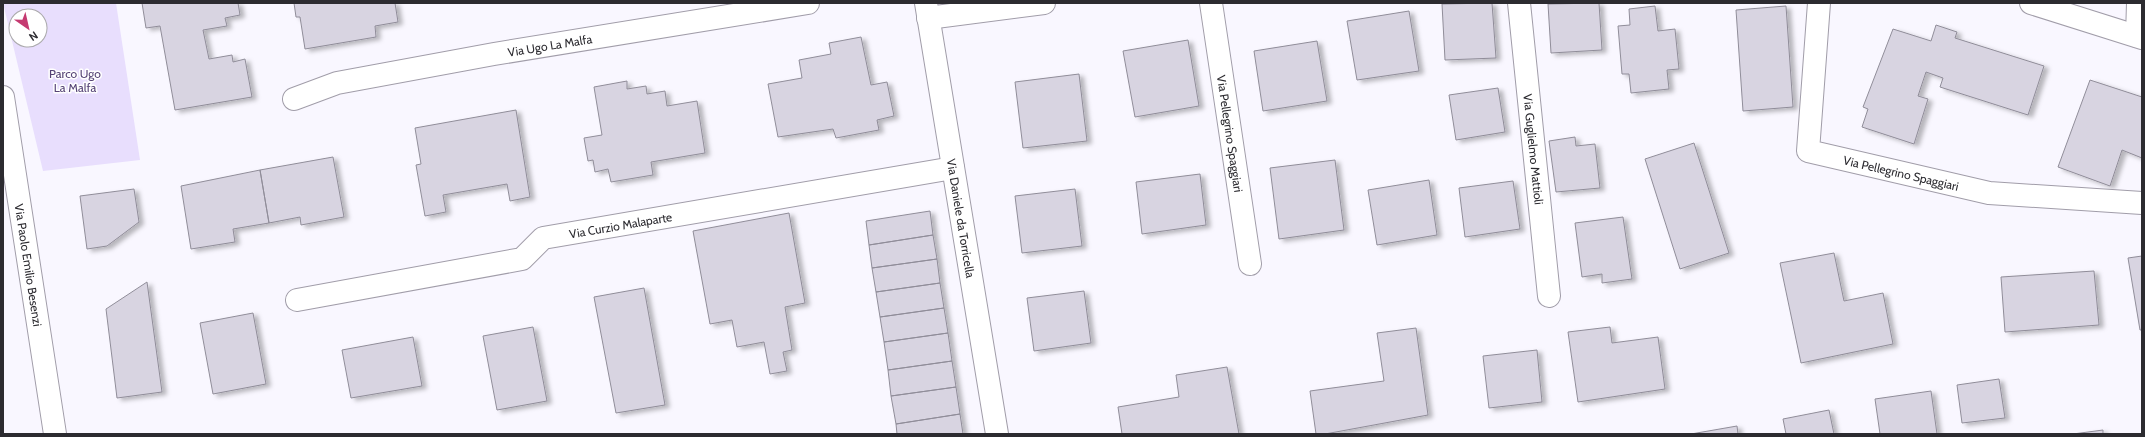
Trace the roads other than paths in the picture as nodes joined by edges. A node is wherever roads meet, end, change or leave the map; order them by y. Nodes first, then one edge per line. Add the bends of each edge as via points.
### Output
1 (808, 3) edge
2 (1044, 3) edge
3 (1211, 3) edge
4 (1520, 3) edge
5 (1820, 3) edge
6 (2031, 3) edge
7 (2138, 3) edge
8 (927, 11) edge
9 (2139, 37) edge
10 (3, 97) edge
11 (294, 99) dead end
12 (953, 168) junction
13 (2142, 203) edge
14 (1250, 264) dead end
15 (1548, 296) dead end
16 (297, 300) dead end
17 (55, 434) edge
18 (997, 434) edge

1 - 11 street, Via Ugo La Malfa via 337,83
2 - 8 street
3 - 14 street, Via Pellegrino Spaggiari
4 - 15 street, Via Guglielmo Mattioli
5 - 13 street, Via Pellegrino Spaggiari via 1808,151 1989,193
6 - 9 street
7 - 9 street
8 - 12 street, Via Daniele da Torricella
10 - 17 street, Via Paolo Emilio Besenzi
12 - 16 street, Via Curzio Malaparte via 543,238 522,259
12 - 18 street, Via Daniele da Torricella

